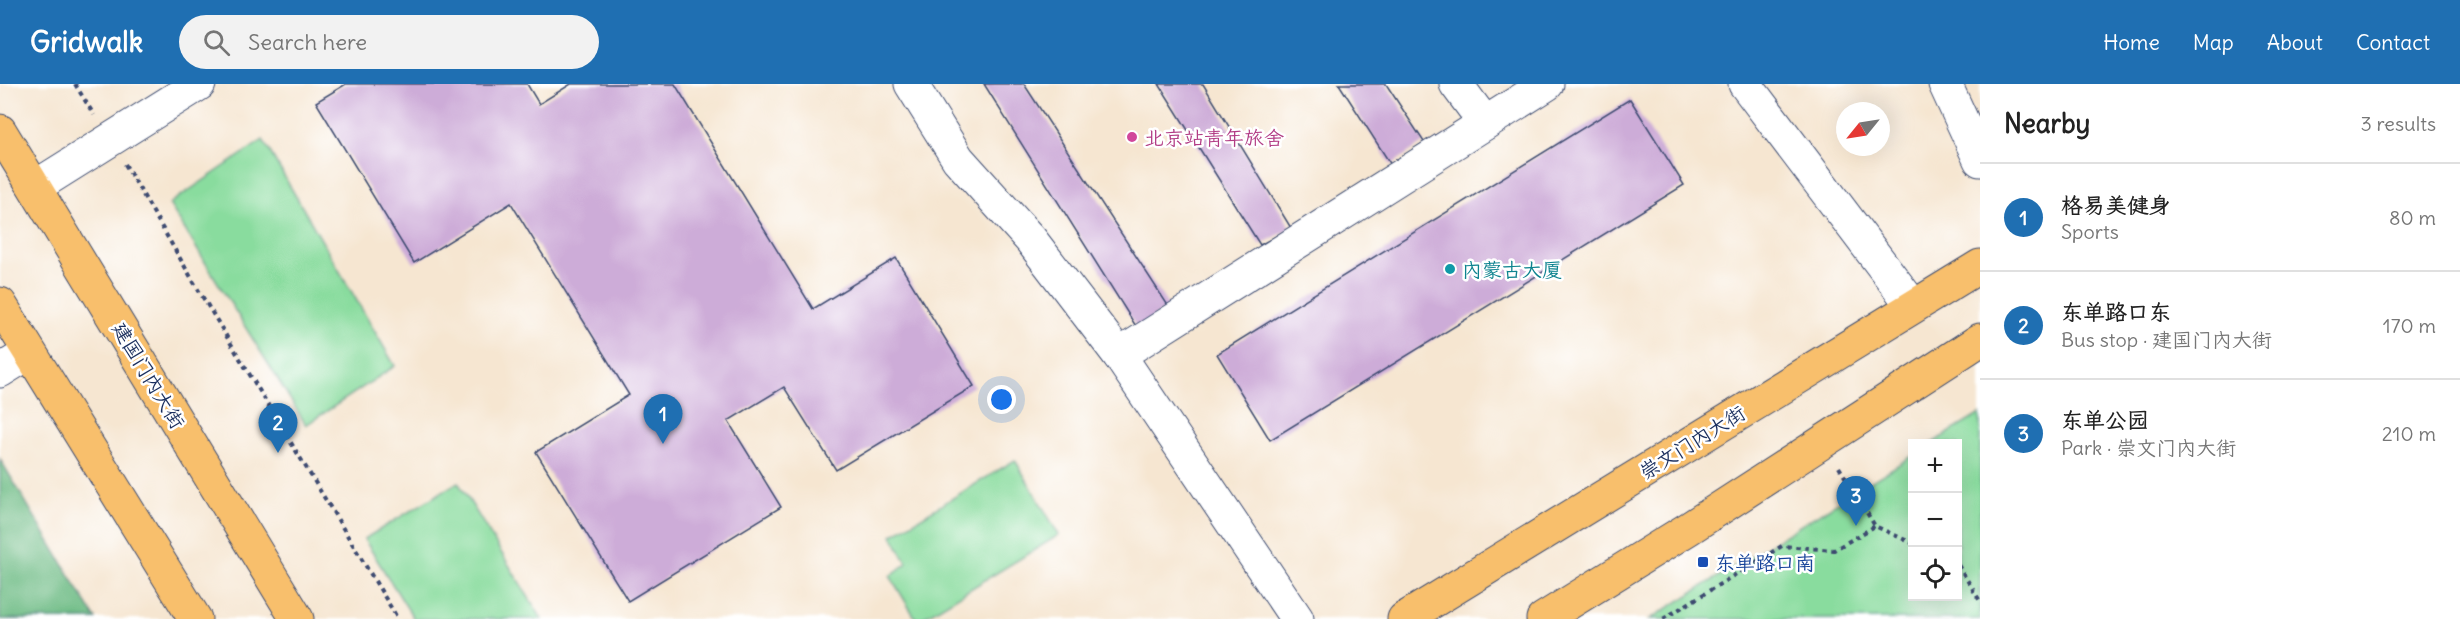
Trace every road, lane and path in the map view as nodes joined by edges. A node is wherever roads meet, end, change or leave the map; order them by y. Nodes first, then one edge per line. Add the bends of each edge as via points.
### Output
1 (75, 84) edge
2 (199, 84) edge
3 (910, 84) edge
4 (1456, 84) edge
5 (1547, 84) edge
6 (1745, 84) edge
7 (1945, 84) edge
8 (1485, 123) junction
9 (0, 131) edge
10 (111, 140) junction
11 (1980, 160) edge
12 (34, 187) junction
13 (1980, 266) edge
14 (0, 304) edge
15 (1913, 306) junction
16 (1980, 340) edge
17 (29, 353) junction
18 (1119, 355) junction
19 (0, 371) edge
20 (1824, 441) junction
21 (1875, 526) junction
22 (1908, 541) edge
23 (1962, 572) edge
24 (1980, 601) edge
25 (195, 619) edge
26 (297, 619) edge
27 (398, 619) edge
28 (1297, 619) edge
29 (1404, 619) edge
30 (1543, 619) edge
31 (1663, 619) edge

1 - 10 path
2 - 10 street
3 - 18 street via 958,159 1031,240
4 - 8 street
5 - 8 street
6 - 15 street
7 - 11 street
8 - 18 street
9 - 12 main road, 建国门内大街
10 - 12 street
10 - 27 path
12 - 26 main road, 建国门内大街
13 - 15 main road, 崇文门内大街
14 - 17 main road
15 - 29 main road, 崇文门内大街
16 - 20 main road
17 - 19 street
17 - 25 main road
18 - 28 street
20 - 21 path
20 - 30 main road
21 - 22 path
21 - 31 path via 1834,550 1782,546
23 - 24 path

